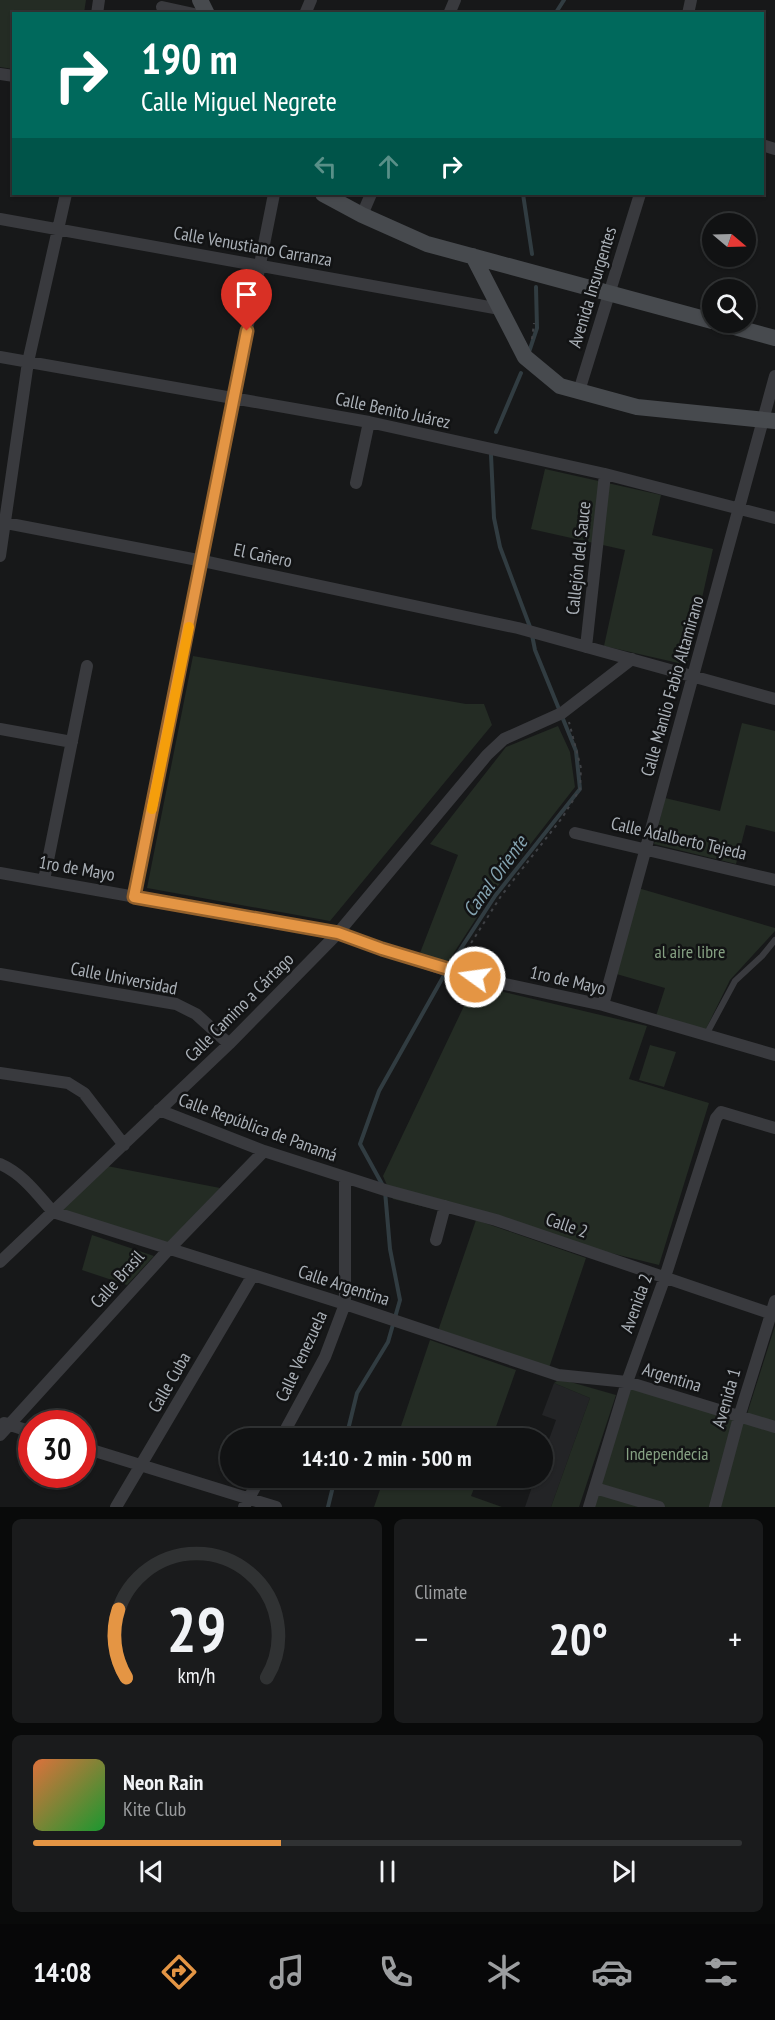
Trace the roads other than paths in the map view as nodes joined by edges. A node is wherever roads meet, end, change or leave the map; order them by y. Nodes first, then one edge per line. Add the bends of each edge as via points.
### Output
1 (162, 8) dead end
2 (183, 12) edge
3 (66, 195) edge
4 (274, 195) edge
5 (325, 195) edge
6 (371, 195) edge
7 (640, 195) edge
8 (362, 215) junction
9 (0, 219) edge
10 (59, 230) junction
11 (473, 256) junction
12 (260, 266) junction
13 (609, 293) junction
14 (500, 309) junction
15 (702, 318) edge
16 (756, 333) edge
17 (775, 338) edge
18 (0, 357) edge
19 (28, 362) junction
20 (775, 376) edge
21 (579, 392) junction
22 (235, 396) junction
23 (769, 421) edge
24 (369, 422) junction
25 (605, 474) junction
26 (356, 483) dead end
27 (739, 508) junction
28 (775, 518) edge
29 (3, 522) edge
30 (0, 556) edge
31 (203, 561) junction
32 (586, 647) junction
33 (632, 659) junction
34 (87, 666) dead end
35 (694, 677) junction
36 (775, 699) edge
37 (0, 729) edge
38 (72, 742) junction
39 (575, 832) dead end
40 (644, 848) junction
41 (0, 873) edge
42 (44, 880) junction
43 (775, 880) edge
44 (134, 897) junction
45 (338, 933) junction
46 (775, 940) edge
47 (0, 974) edge
48 (603, 1005) junction
49 (706, 1035) junction
50 (229, 1044) junction
51 (775, 1055) edge
52 (0, 1073) edge
53 (159, 1110) junction
54 (775, 1128) edge
55 (124, 1144) junction
56 (264, 1150) junction
57 (0, 1164) edge
58 (345, 1178) junction
59 (445, 1206) junction
60 (53, 1212) junction
61 (436, 1240) dead end
62 (169, 1249) junction
63 (2, 1256) edge
64 (253, 1275) junction
65 (665, 1277) junction
66 (775, 1301) edge
67 (345, 1304) junction
68 (773, 1314) edge
69 (627, 1382) junction
70 (739, 1417) junction
71 (4, 1424) edge
72 (775, 1427) edge
73 (286, 1428) edge
74 (0, 1435) edge
75 (96, 1451) edge
76 (141, 1465) junction
77 (254, 1488) edge
78 (595, 1488) junction
79 (246, 1503) edge
80 (116, 1507) edge
81 (276, 1507) edge
82 (589, 1507) edge
83 (659, 1507) edge
84 (715, 1507) edge

1 - 2 street
3 - 10 street
4 - 12 street
5 - 8 main road
6 - 8 street
7 - 13 street, Avenida Insurgentes
8 - 11 main road via 427,244
9 - 10 street, Calle Venustiano Carranza
10 - 12 street, Calle Venustiano Carranza
10 - 19 street
11 - 13 main road
11 - 14 main road
12 - 14 street, Calle Venustiano Carranza
12 - 22 street
13 - 15 main road
13 - 21 street, Avenida Insurgentes
14 - 21 main road via 525,357 560,386
16 - 17 main road
18 - 19 street, Calle Benito Juárez
19 - 22 street, Calle Benito Juárez
19 - 29 street
20 - 23 street, Calle Manlio Fabio Altamirano
21 - 23 main road via 637,407
22 - 24 street, Calle Benito Juárez
22 - 31 street
23 - 27 street, Calle Manlio Fabio Altamirano
24 - 25 street, Calle Benito Juárez
24 - 26 street
25 - 27 street, Calle Benito Juárez
25 - 32 street, Callejón del Sauce
27 - 28 street, Calle Benito Juárez
27 - 35 street, Calle Manlio Fabio Altamirano
29 - 30 street
29 - 31 street, El Cañero
31 - 32 street, El Cañero via 518,628
31 - 44 street
32 - 33 street
33 - 35 street
33 - 45 street, Calle Camino a Cártago via 563,712 504,739
34 - 38 street
35 - 36 street
35 - 40 street, Calle Manlio Fabio Altamirano
37 - 38 street
38 - 42 street
39 - 40 street, Calle Adalberto Tejeda
40 - 43 street, Calle Adalberto Tejeda
40 - 48 street, Calle Manlio Fabio Altamirano
41 - 42 street, 1ro de Mayo
42 - 44 street, 1ro de Mayo
44 - 45 street, 1ro de Mayo
45 - 48 street, 1ro de Mayo via 454,973
45 - 50 street, Calle Camino a Cártago
46 - 49 lane via 735,981
47 - 50 street, Calle Universidad via 176,1004 196,1014
48 - 49 street, 1ro de Mayo
49 - 51 street, 1ro de Mayo
50 - 53 street, Calle Camino a Cártago
52 - 55 street via 68,1083 84,1093
53 - 55 street, Calle Camino a Cártago
53 - 56 street, Calle República de Panamá
54 - 65 street, Avenida 2 via 721,1112 716,1118
55 - 60 street, Calle Camino a Cártago
56 - 58 street, Calle República de Panamá
56 - 62 street, Calle Brasil
57 - 60 street via 24,1179
58 - 59 street, Calle 2
58 - 67 street, Calle Venezuela
59 - 61 street
59 - 65 street, Calle 2
60 - 62 street, Calle Argentina
60 - 63 street, Calle Camino a Cártago
62 - 64 street, Calle Argentina
62 - 71 street, Calle Brasil
64 - 67 street, Calle Argentina
64 - 76 street, Calle Cuba
65 - 68 street, Calle 2
65 - 69 street, Avenida 2
66 - 68 street, Avenida 1
67 - 69 street, Calle Argentina via 558,1375
67 - 73 street, Calle Venezuela via 325,1357
68 - 70 street, Avenida 1
69 - 70 street, Argentina
69 - 78 street, Avenida 2
70 - 72 street, Argentina
70 - 84 street, Avenida 1
71 - 74 street, Calle Brasil
75 - 76 street
76 - 79 street
76 - 80 street, Calle Cuba
77 - 79 street
78 - 82 street, Avenida 2
78 - 83 street
79 - 81 street

